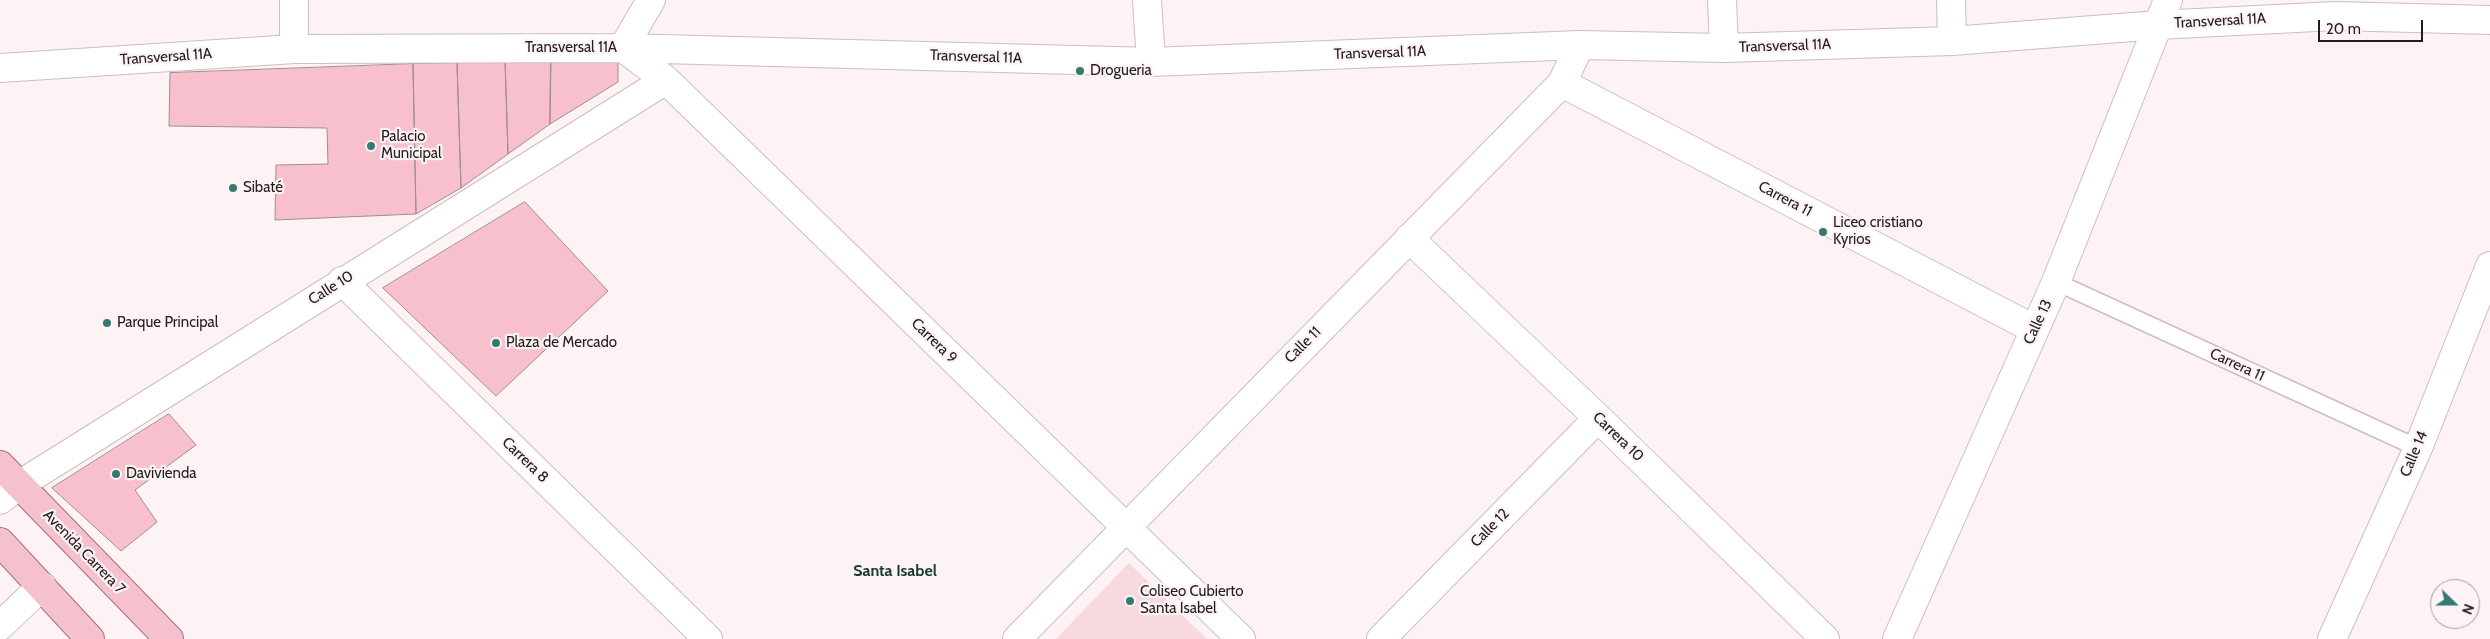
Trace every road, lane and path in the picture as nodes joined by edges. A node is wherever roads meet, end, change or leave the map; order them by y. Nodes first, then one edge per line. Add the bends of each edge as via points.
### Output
1 (294, 0) edge
2 (650, 0) edge
3 (1147, 0) edge
4 (1722, 0) edge
5 (1951, 0) edge
6 (2168, 0) edge
7 (2339, 8) edge
8 (2490, 20) edge
9 (2158, 24) junction
10 (1952, 41) junction
11 (1580, 45) junction
12 (623, 48) junction
13 (1724, 48) junction
14 (294, 50) junction
15 (1151, 62) junction
16 (0, 68) edge
17 (666, 80) junction
18 (1562, 83) junction
19 (1409, 238) junction
20 (2490, 266) edge
21 (342, 281) junction
22 (2056, 282) junction
23 (2034, 329) junction
24 (1598, 418) junction
25 (2418, 448) junction
26 (0, 465) edge
27 (10, 492) edge
28 (1124, 528) junction
29 (0, 542) edge
30 (42, 586) junction
31 (0, 626) edge
32 (90, 639) edge
33 (169, 639) edge
34 (708, 639) edge
35 (1017, 639) edge
36 (1241, 639) edge
37 (1380, 639) edge
38 (1825, 639) edge
39 (1897, 639) edge
40 (2332, 639) edge

1 - 14 street
2 - 12 street
3 - 15 street
4 - 13 street
5 - 10 street
6 - 9 street, Calle 13
7 - 8 street, Transversal 11A
7 - 9 street, Transversal 11A
9 - 10 street, Transversal 11A
9 - 22 street, Calle 13
10 - 13 street, Transversal 11A
11 - 13 street, Transversal 11A
11 - 15 street, Transversal 11A
11 - 18 street, Calle 11
12 - 14 street, Transversal 11A
12 - 15 street, Transversal 11A
12 - 17 street, Carrera 9
14 - 16 street, Transversal 11A
17 - 21 street, Calle 10
17 - 28 street, Carrera 9
18 - 19 street, Calle 11
18 - 23 street, Carrera 11
19 - 24 street, Carrera 10
19 - 28 street, Calle 11
20 - 25 street, Calle 14
21 - 27 street, Calle 10
21 - 34 street, Carrera 8
22 - 23 street, Calle 13
22 - 25 lane, Carrera 11
23 - 39 street, Calle 13
24 - 37 street, Calle 12
24 - 38 street, Carrera 10
25 - 40 street, Calle 14
26 - 27 main road, Avenida Carrera 7
27 - 33 main road, Avenida Carrera 7
28 - 35 street, Calle 11
28 - 36 street, Carrera 9
29 - 30 main road
30 - 31 street
30 - 32 main road

